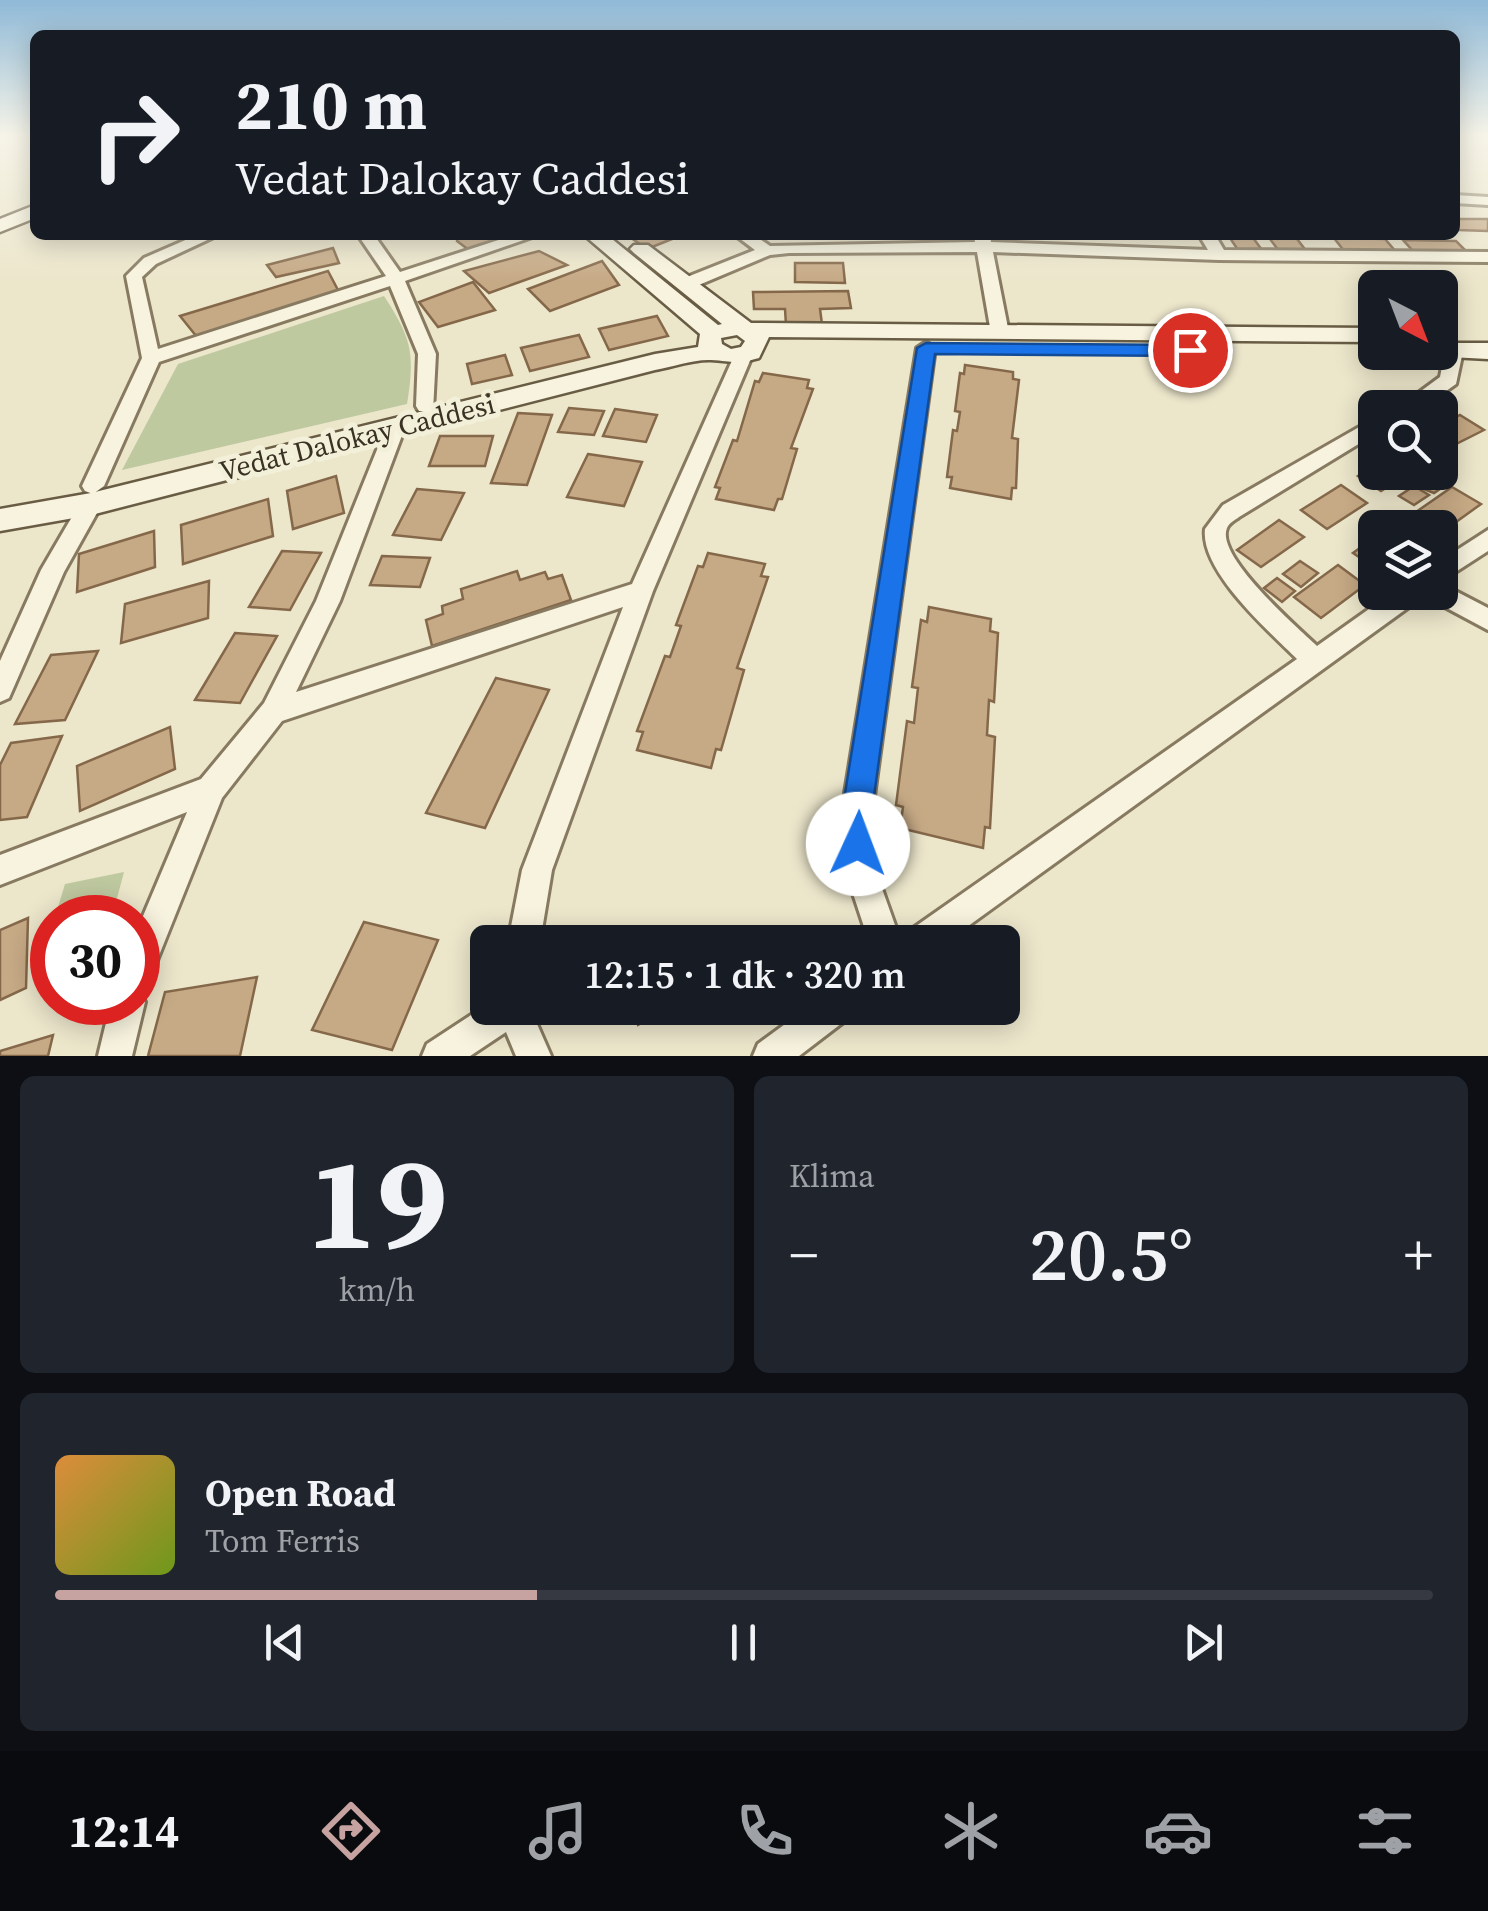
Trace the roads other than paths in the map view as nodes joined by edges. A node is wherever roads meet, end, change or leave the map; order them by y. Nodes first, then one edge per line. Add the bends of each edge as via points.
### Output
1 (1460, 199) edge
2 (1488, 201) edge
3 (30, 213) edge
4 (30, 224) edge
5 (0, 226) edge
6 (0, 237) edge
7 (198, 240) edge
8 (369, 240) edge
9 (514, 240) edge
10 (600, 240) edge
11 (628, 240) edge
12 (750, 240) edge
13 (1210, 240) edge
14 (1320, 240) edge
15 (983, 241) edge
16 (767, 251) junction
17 (1219, 255) junction
18 (1334, 256) junction
19 (1488, 258) edge
20 (395, 277) junction
21 (688, 282) junction
22 (1000, 333) junction
23 (1358, 335) edge
24 (1488, 336) edge
25 (730, 343) junction
26 (1458, 343) edge
27 (926, 348) junction
28 (1458, 348) edge
29 (1488, 351) edge
30 (1358, 352) edge
31 (151, 358) junction
32 (1448, 370) edge
33 (1434, 390) edge
34 (426, 406) junction
35 (394, 430) junction
36 (1358, 436) edge
37 (92, 495) junction
38 (0, 503) edge
39 (0, 520) edge
40 (1488, 539) edge
41 (1458, 560) edge
42 (641, 591) junction
43 (1458, 603) edge
44 (1387, 610) edge
45 (1488, 620) edge
46 (1316, 661) junction
47 (0, 690) edge
48 (273, 712) junction
49 (211, 789) junction
50 (0, 870) edge
51 (160, 913) edge
52 (527, 925) edge
53 (879, 925) edge
54 (944, 925) edge
55 (122, 1025) edge
56 (487, 1025) edge
57 (520, 1025) edge
58 (811, 1025) edge
59 (115, 1056) edge
60 (439, 1056) edge
61 (534, 1056) edge
62 (770, 1056) edge

1 - 2 street
3 - 5 main road
4 - 6 main road
7 - 31 street via 150,261 134,276
8 - 20 street
9 - 20 street
10 - 25 main road
11 - 21 main road
12 - 16 street
13 - 17 street
14 - 18 street
15 - 16 street
15 - 17 street
15 - 22 street
16 - 21 street
17 - 18 street
18 - 19 street
20 - 31 street
20 - 34 street via 427,354
21 - 25 main road
22 - 23 main road
22 - 25 main road
24 - 26 main road
25 - 27 main road, Vedat Dalokay Caddesi
25 - 34 main road, Vedat Dalokay Caddesi
25 - 35 main road, Vedat Dalokay Caddesi
25 - 42 street via 718,407
27 - 30 main road, Vedat Dalokay Caddesi
27 - 53 street via 856,818 860,869
28 - 29 main road
31 - 37 street
32 - 33 street via 1449,380
34 - 37 main road, Vedat Dalokay Caddesi
35 - 37 main road, Vedat Dalokay Caddesi
35 - 48 street via 328,601
36 - 46 street via 1216,525 1224,559
37 - 38 main road, Vedat Dalokay Caddesi
37 - 39 main road, Vedat Dalokay Caddesi
37 - 47 street
40 - 41 street
42 - 48 street
42 - 52 street via 537,870
43 - 45 street
44 - 46 street
46 - 54 street
48 - 49 street
49 - 50 street
49 - 51 street
55 - 59 street
56 - 60 street
57 - 61 street
58 - 62 street

